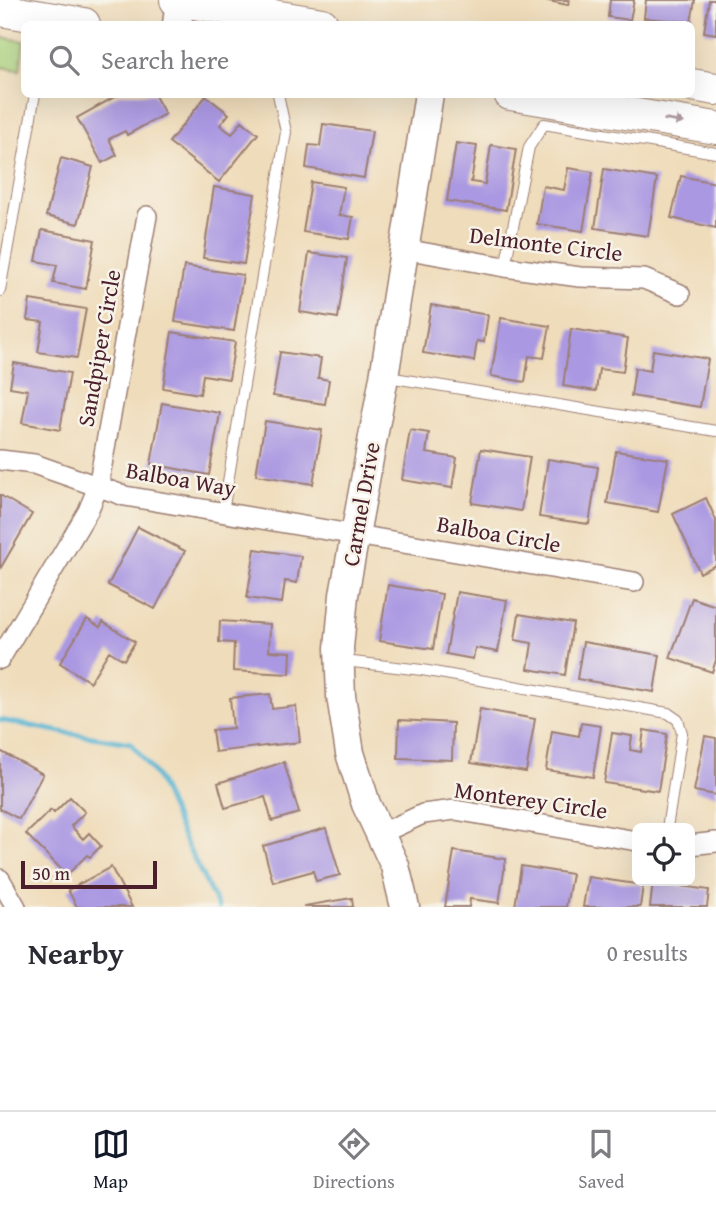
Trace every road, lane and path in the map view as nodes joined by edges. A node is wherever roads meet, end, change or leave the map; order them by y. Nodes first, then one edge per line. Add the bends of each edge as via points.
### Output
1 (179, 0) edge
2 (6, 7) edge
3 (70, 21) edge
4 (177, 21) edge
5 (304, 21) edge
6 (695, 86) edge
7 (716, 89) edge
8 (34, 98) edge
9 (279, 98) edge
10 (428, 98) edge
11 (534, 98) edge
12 (716, 128) edge
13 (716, 153) edge
14 (147, 216) dead end
15 (404, 249) junction
16 (505, 267) junction
17 (0, 290) edge
18 (680, 294) dead end
19 (384, 377) junction
20 (716, 431) edge
21 (0, 460) edge
22 (98, 487) junction
23 (223, 512) junction
24 (356, 535) junction
25 (634, 582) dead end
26 (0, 659) edge
27 (340, 660) junction
28 (668, 823) edge
29 (380, 834) junction
30 (632, 840) edge
31 (716, 842) edge
32 (695, 844) edge
33 (0, 879) edge
34 (13, 906) edge
35 (405, 907) edge

1 - 4 street
1 - 5 main road
2 - 3 main road
6 - 7 main road
8 - 17 lane
9 - 23 lane via 286,132
10 - 15 street, Carmel Drive
11 -> 12 main road
13 - 16 lane via 544,124 529,147
14 - 22 street, Sandpiper Circle
15 - 16 street, Delmonte Circle
15 - 19 street, Carmel Drive
16 - 18 street, Delmonte Circle via 580,277 644,279
19 - 20 lane
19 - 24 street, Carmel Drive
21 - 22 street, Balboa Way via 34,464
22 - 23 street, Balboa Way via 125,496
22 - 26 street, Sandpiper Circle
23 - 24 street, Balboa Way
24 - 25 street, Balboa Circle
24 - 27 street, Carmel Drive via 344,594
27 - 28 lane via 668,713 678,720 682,733
27 - 29 street, Carmel Drive via 350,753
29 - 30 street, Monterey Circle via 423,814 455,810
29 - 35 street, Carmel Drive via 395,866
31 - 32 street
33 - 34 street

